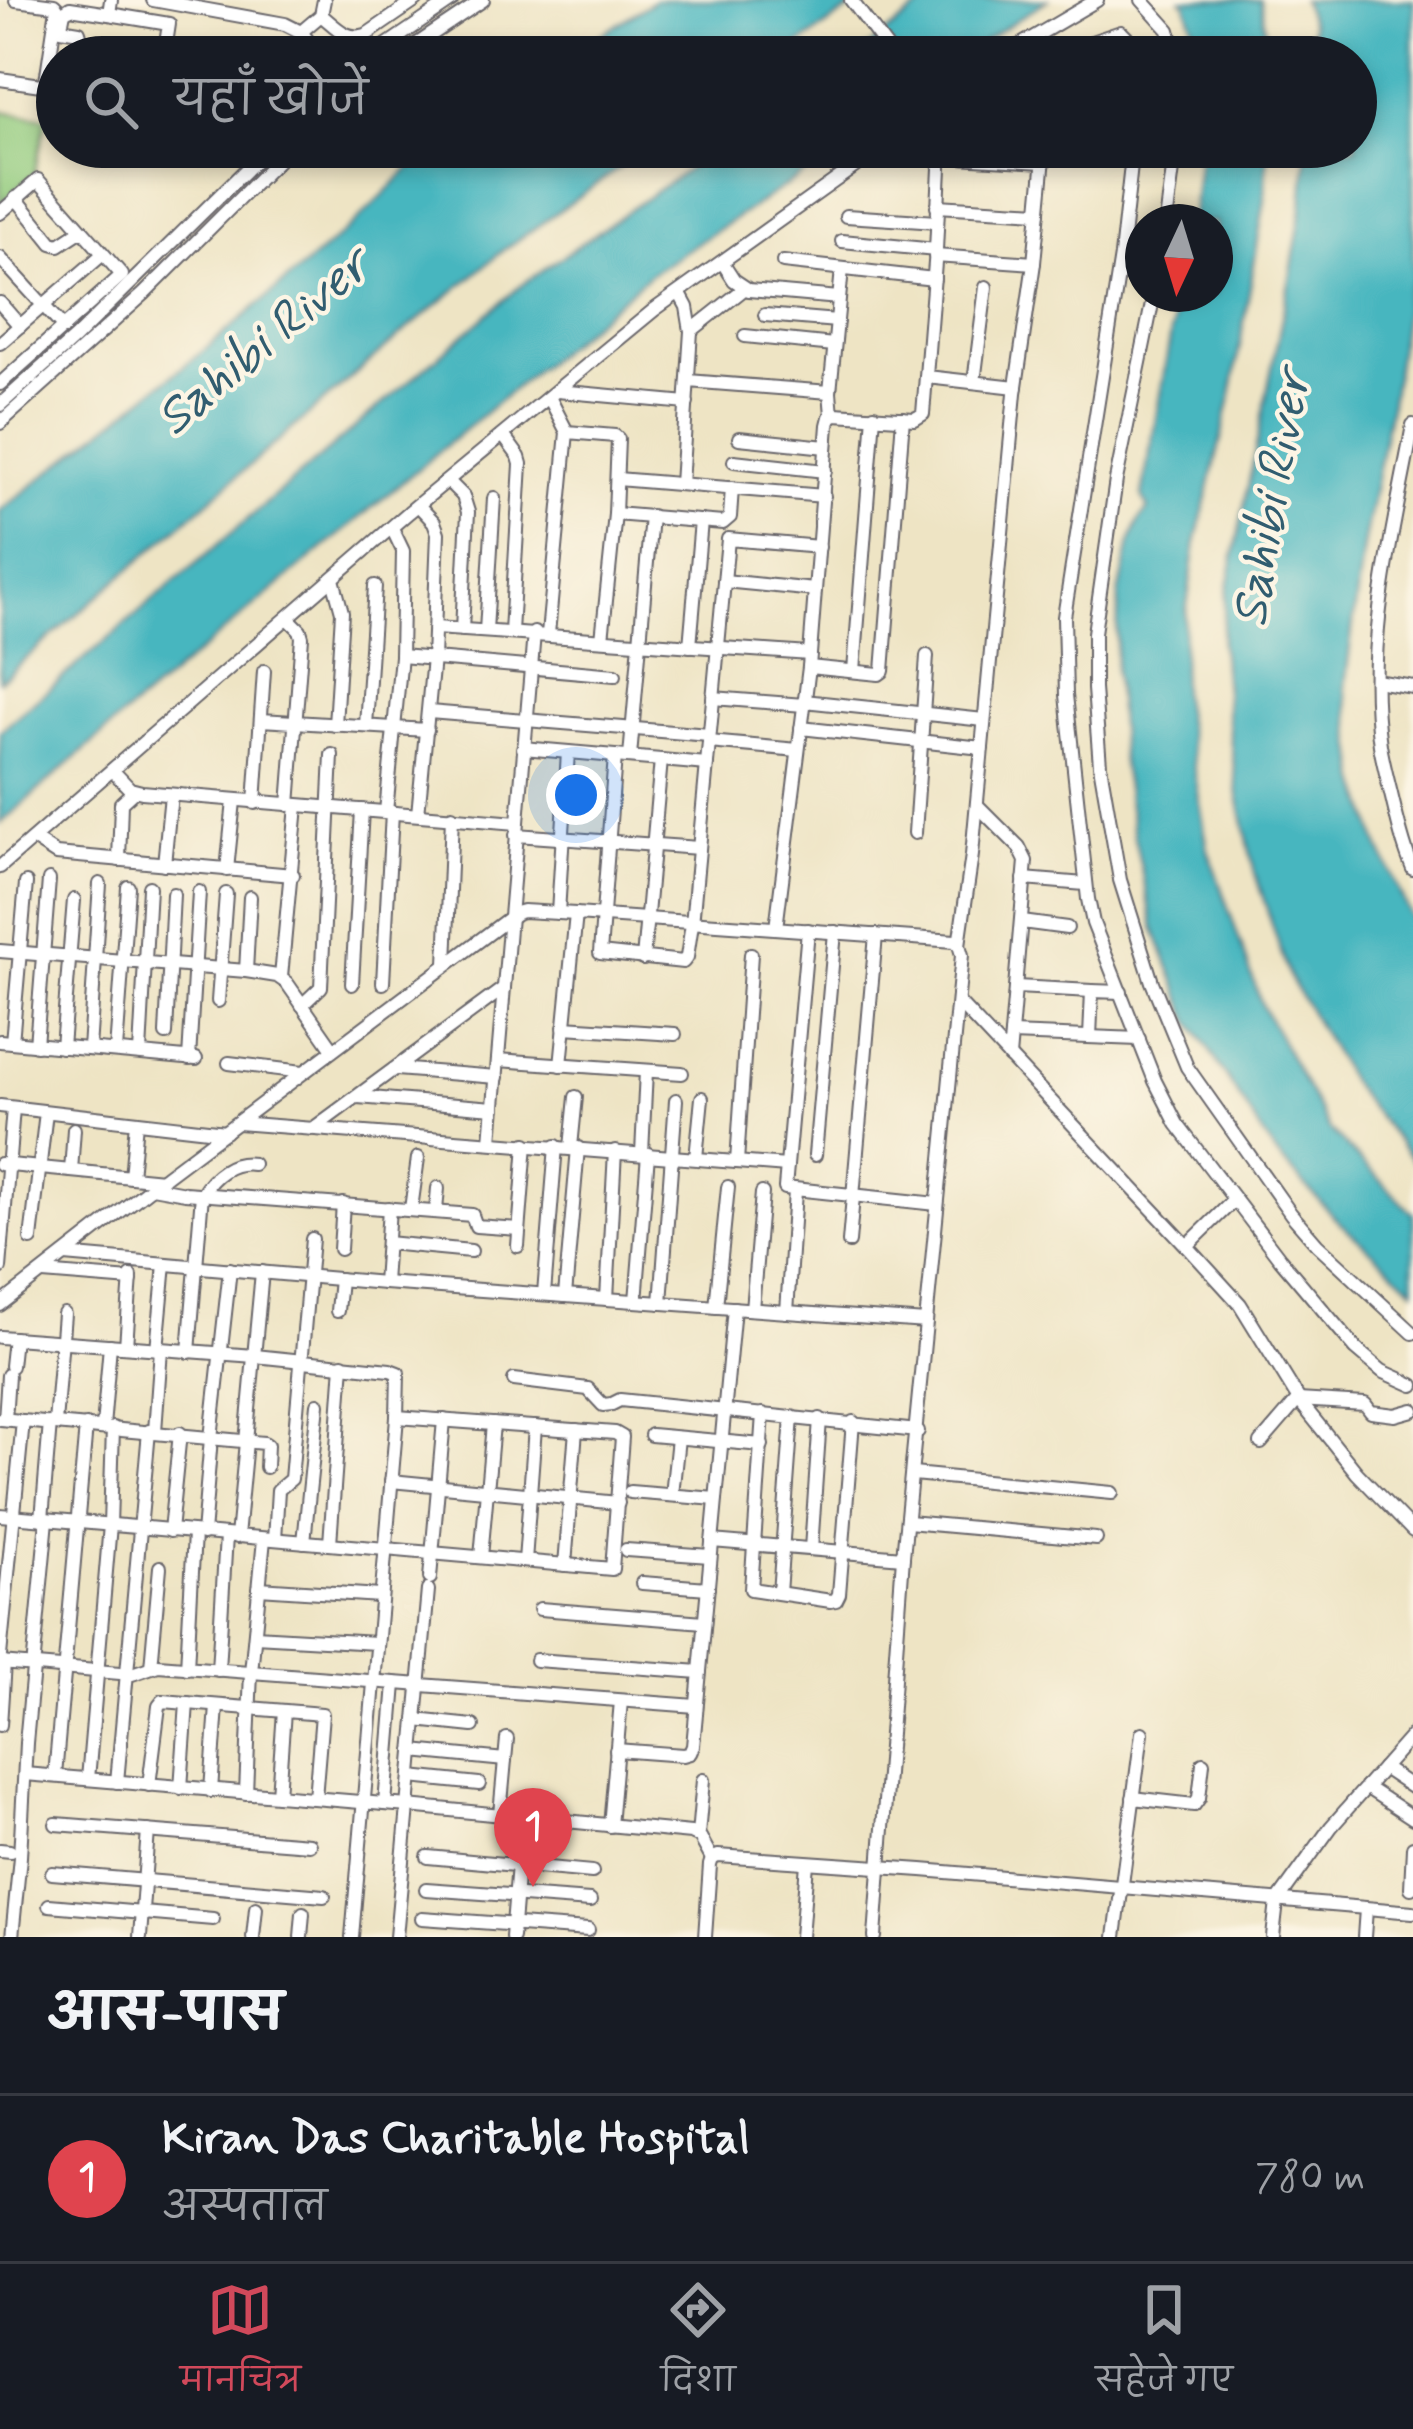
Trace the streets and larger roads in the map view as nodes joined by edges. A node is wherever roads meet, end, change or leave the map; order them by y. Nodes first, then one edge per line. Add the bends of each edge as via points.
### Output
1 (16, 0) edge
2 (153, 0) edge
3 (417, 0) edge
4 (453, 0) edge
5 (483, 0) edge
6 (851, 0) edge
7 (1096, 0) edge
8 (1142, 0) edge
9 (110, 7) edge
10 (322, 8) edge
11 (61, 29) junction
12 (301, 32) junction
13 (53, 36) edge
14 (60, 36) edge
15 (80, 36) edge
16 (167, 36) edge
17 (304, 36) edge
18 (400, 36) edge
19 (429, 36) edge
20 (879, 36) edge
21 (1035, 36) edge
22 (1171, 36) edge
23 (0, 80) edge
24 (36, 85) edge
25 (248, 168) edge
26 (270, 168) edge
27 (853, 168) edge
28 (938, 168) edge
29 (1043, 168) edge
30 (1131, 168) edge
31 (1173, 168) edge
32 (16, 198) junction
33 (1168, 204) edge
34 (937, 206) junction
35 (1039, 212) junction
36 (0, 213) edge
37 (846, 216) dead end
38 (937, 222) junction
39 (82, 230) junction
40 (842, 241) dead end
41 (936, 253) junction
42 (103, 254) junction
43 (0, 258) edge
44 (723, 262) junction
45 (783, 262) dead end
46 (1034, 263) junction
47 (842, 268) junction
48 (934, 279) junction
49 (986, 287) dead end
50 (744, 289) junction
51 (680, 294) junction
52 (839, 298) junction
53 (0, 303) edge
54 (43, 306) junction
55 (1150, 312) edge
56 (765, 315) dead end
57 (837, 321) junction
58 (20, 326) junction
59 (64, 328) junction
60 (692, 331) junction
61 (746, 336) dead end
62 (0, 343) edge
63 (834, 345) junction
64 (927, 377) junction
65 (688, 381) junction
66 (974, 382) junction
67 (0, 385) edge
68 (1016, 387) junction
69 (830, 392) junction
70 (553, 394) junction
71 (687, 403) junction
72 (0, 405) edge
73 (832, 415) junction
74 (874, 416) junction
75 (902, 418) junction
76 (0, 423) edge
77 (1413, 425) edge
78 (567, 432) junction
79 (503, 435) junction
80 (739, 438) dead end
81 (826, 447) junction
82 (734, 460) dead end
83 (825, 471) junction
84 (617, 479) junction
85 (448, 481) junction
86 (682, 484) junction
87 (732, 488) junction
88 (824, 496) junction
89 (494, 498) dead end
90 (418, 505) junction
91 (615, 514) junction
92 (651, 516) junction
93 (701, 521) junction
94 (392, 528) junction
95 (819, 548) junction
96 (333, 579) junction
97 (724, 581) junction
98 (375, 586) dead end
99 (815, 590) junction
100 (288, 618) junction
101 (435, 628) junction
102 (462, 630) junction
103 (486, 631) junction
104 (511, 632) junction
105 (541, 633) junction
106 (602, 639) junction
107 (641, 642) junction
108 (690, 646) junction
109 (717, 649) junction
110 (401, 656) junction
111 (927, 656) dead end
112 (433, 658) junction
113 (809, 660) junction
114 (530, 667) junction
115 (264, 671) dead end
116 (854, 671) junction
117 (615, 674) dead end
118 (1376, 681) junction
119 (1413, 687) edge
120 (713, 698) junction
121 (804, 703) junction
122 (429, 712) junction
123 (922, 714) junction
124 (525, 719) junction
125 (261, 720) junction
126 (984, 720) junction
127 (296, 722) junction
128 (335, 724) junction
129 (366, 726) junction
130 (393, 728) junction
131 (633, 728) junction
132 (801, 728) junction
133 (427, 730) junction
134 (709, 738) junction
135 (922, 742) junction
136 (523, 748) junction
137 (982, 748) junction
138 (798, 750) junction
139 (568, 752) junction
140 (332, 755) dead end
141 (614, 756) junction
142 (630, 758) junction
143 (661, 760) junction
144 (707, 764) junction
145 (112, 770) junction
146 (134, 791) junction
147 (171, 795) junction
148 (234, 801) junction
149 (255, 802) junction
150 (976, 805) junction
151 (293, 806) junction
152 (328, 808) junction
153 (362, 810) junction
154 (389, 812) junction
155 (418, 814) junction
156 (452, 816) junction
157 (517, 829) junction
158 (915, 832) dead end
159 (33, 838) junction
160 (563, 838) junction
161 (608, 842) junction
162 (653, 844) junction
163 (699, 848) junction
164 (118, 860) junction
165 (164, 864) junction
166 (0, 867) edge
167 (1413, 869) edge
168 (227, 870) junction
169 (293, 875) junction
170 (1024, 879) junction
171 (49, 880) dead end
172 (26, 883) dead end
173 (100, 884) dead end
174 (1085, 884) junction
175 (128, 887) dead end
176 (149, 887) dead end
177 (200, 892) dead end
178 (173, 894) dead end
179 (226, 894) dead end
180 (250, 897) dead end
181 (74, 900) dead end
182 (559, 913) junction
183 (576, 914) junction
184 (510, 916) junction
185 (602, 916) junction
186 (646, 920) junction
187 (1022, 922) junction
188 (692, 923) junction
189 (776, 928) junction
190 (1067, 928) dead end
191 (808, 930) junction
192 (835, 932) junction
193 (876, 935) junction
194 (959, 944) junction
195 (0, 951) edge
196 (20, 953) junction
197 (751, 954) dead end
198 (43, 955) junction
199 (70, 957) junction
200 (94, 959) junction
201 (643, 959) junction
202 (122, 962) junction
203 (145, 964) junction
204 (446, 964) junction
205 (169, 966) junction
206 (195, 967) junction
207 (221, 968) junction
208 (246, 971) junction
209 (281, 977) junction
210 (383, 983) dead end
211 (352, 984) dead end
212 (1016, 987) junction
213 (504, 988) junction
214 (1092, 991) junction
215 (1120, 992) junction
216 (218, 1001) dead end
217 (958, 1002) junction
218 (302, 1005) junction
219 (564, 1027) junction
220 (166, 1034) dead end
221 (675, 1034) dead end
222 (1011, 1034) junction
223 (1090, 1037) junction
224 (1138, 1039) junction
225 (6, 1041) edge
226 (36, 1045) junction
227 (62, 1047) junction
228 (89, 1049) junction
229 (333, 1049) junction
230 (116, 1051) junction
231 (140, 1053) junction
232 (1009, 1057) junction
233 (498, 1060) junction
234 (229, 1063) dead end
235 (560, 1065) junction
236 (394, 1069) junction
237 (646, 1071) junction
238 (303, 1072) junction
239 (682, 1072) dead end
240 (497, 1077) junction
241 (356, 1097) junction
242 (576, 1097) dead end
243 (702, 1098) dead end
244 (676, 1100) dead end
245 (6, 1107) edge
246 (494, 1108) junction
247 (46, 1112) junction
248 (136, 1122) junction
249 (237, 1122) junction
250 (314, 1128) junction
251 (74, 1129) dead end
252 (225, 1132) junction
253 (491, 1141) junction
254 (526, 1144) junction
255 (568, 1147) junction
256 (615, 1151) junction
257 (645, 1154) junction
258 (815, 1155) dead end
259 (671, 1156) junction
260 (418, 1158) dead end
261 (696, 1158) junction
262 (737, 1162) junction
263 (4, 1164) edge
264 (253, 1164) dead end
265 (787, 1166) junction
266 (39, 1167) junction
267 (71, 1171) junction
268 (131, 1177) junction
269 (157, 1184) junction
270 (728, 1187) dead end
271 (439, 1188) dead end
272 (795, 1191) junction
273 (762, 1193) dead end
274 (202, 1194) junction
275 (853, 1196) junction
276 (1234, 1200) junction
277 (344, 1204) junction
278 (937, 1204) junction
279 (389, 1208) junction
280 (411, 1209) junction
281 (436, 1211) junction
282 (519, 1229) junction
283 (31, 1239) dead end
284 (312, 1239) dead end
285 (849, 1242) dead end
286 (387, 1243) junction
287 (518, 1246) dead end
288 (1187, 1246) junction
289 (340, 1249) dead end
290 (471, 1251) dead end
291 (65, 1255) junction
292 (133, 1261) junction
293 (165, 1264) junction
294 (196, 1267) junction
295 (0, 1268) edge
296 (230, 1270) junction
297 (262, 1272) junction
298 (41, 1273) junction
299 (309, 1276) junction
300 (340, 1279) junction
301 (131, 1280) junction
302 (384, 1282) junction
303 (0, 1291) edge
304 (16, 1293) junction
305 (544, 1294) junction
306 (565, 1296) junction
307 (607, 1299) junction
308 (636, 1301) junction
309 (661, 1303) junction
310 (0, 1305) edge
311 (716, 1306) junction
312 (734, 1308) junction
313 (752, 1309) junction
314 (337, 1311) dead end
315 (787, 1312) junction
316 (64, 1314) dead end
317 (926, 1322) junction
318 (1413, 1333) edge
319 (7, 1337) edge
320 (62, 1342) junction
321 (110, 1346) junction
322 (126, 1346) junction
323 (159, 1349) junction
324 (189, 1352) junction
325 (221, 1354) junction
326 (255, 1356) junction
327 (302, 1361) junction
328 (343, 1364) junction
329 (514, 1380) dead end
330 (1413, 1385) edge
331 (1298, 1400) junction
332 (318, 1404) dead end
333 (1413, 1410) edge
334 (724, 1411) junction
335 (763, 1414) junction
336 (398, 1417) junction
337 (792, 1417) junction
338 (2, 1419) edge
339 (820, 1419) junction
340 (23, 1420) junction
341 (444, 1420) junction
342 (853, 1422) junction
343 (52, 1423) junction
344 (493, 1424) junction
345 (86, 1426) junction
346 (536, 1427) junction
347 (108, 1428) junction
348 (576, 1430) junction
349 (152, 1431) junction
350 (918, 1431) junction
351 (180, 1433) junction
352 (651, 1435) dead end
353 (211, 1438) junction
354 (679, 1438) junction
355 (245, 1441) junction
356 (721, 1442) junction
357 (1261, 1443) dead end
358 (762, 1445) junction
359 (266, 1467) dead end
360 (914, 1474) junction
361 (391, 1481) junction
362 (438, 1486) junction
363 (487, 1490) junction
364 (630, 1492) dead end
365 (1112, 1493) dead end
366 (530, 1495) junction
367 (672, 1495) junction
368 (570, 1499) junction
369 (716, 1499) junction
370 (618, 1503) junction
371 (7, 1516) edge
372 (44, 1519) junction
373 (78, 1522) junction
374 (908, 1522) junction
375 (110, 1525) junction
376 (140, 1528) junction
377 (170, 1531) junction
378 (1413, 1531) edge
379 (199, 1533) junction
380 (231, 1536) junction
381 (269, 1539) junction
382 (1096, 1539) dead end
383 (712, 1541) junction
384 (304, 1542) junction
385 (329, 1544) junction
386 (753, 1544) junction
387 (385, 1547) junction
388 (782, 1547) junction
389 (811, 1549) junction
390 (626, 1550) dead end
391 (433, 1552) junction
392 (842, 1552) junction
393 (710, 1556) junction
394 (481, 1557) junction
395 (903, 1557) junction
396 (525, 1561) junction
397 (565, 1565) junction
398 (160, 1567) dead end
399 (642, 1583) dead end
400 (259, 1588) junction
401 (708, 1588) junction
402 (779, 1593) junction
403 (380, 1596) junction
404 (540, 1610) dead end
405 (704, 1622) junction
406 (255, 1636) junction
407 (376, 1643) junction
408 (536, 1660) dead end
409 (2, 1661) edge
410 (34, 1667) junction
411 (151, 1667) junction
412 (187, 1668) junction
413 (64, 1669) junction
414 (218, 1670) junction
415 (96, 1672) junction
416 (251, 1672) junction
417 (700, 1672) junction
418 (126, 1674) junction
419 (374, 1681) junction
420 (395, 1684) junction
421 (419, 1687) junction
422 (620, 1701) junction
423 (187, 1703) junction
424 (217, 1706) junction
425 (696, 1706) junction
426 (250, 1708) junction
427 (284, 1711) junction
428 (416, 1720) junction
429 (0, 1725) edge
430 (473, 1726) dead end
431 (1142, 1733) dead end
432 (1413, 1733) edge
433 (507, 1739) dead end
434 (616, 1750) junction
435 (413, 1751) junction
436 (505, 1760) junction
437 (1203, 1763) dead end
438 (1383, 1768) junction
439 (25, 1774) junction
440 (55, 1776) junction
441 (411, 1777) junction
442 (88, 1779) junction
443 (704, 1780) dead end
444 (117, 1782) junction
445 (479, 1784) dead end
446 (149, 1785) junction
447 (1366, 1787) junction
448 (181, 1788) junction
449 (1413, 1788) edge
450 (211, 1791) junction
451 (246, 1793) junction
452 (278, 1796) junction
453 (315, 1798) junction
454 (1133, 1798) junction
455 (363, 1802) junction
456 (385, 1804) junction
457 (408, 1806) junction
458 (500, 1814) junction
459 (522, 1816) junction
460 (1413, 1818) edge
461 (56, 1823) dead end
462 (610, 1826) junction
463 (148, 1831) junction
464 (698, 1835) junction
465 (310, 1844) dead end
466 (1413, 1847) edge
467 (428, 1857) dead end
468 (712, 1859) junction
469 (807, 1863) junction
470 (519, 1865) junction
471 (880, 1868) junction
472 (592, 1872) dead end
473 (52, 1873) dead end
474 (144, 1880) junction
475 (1120, 1888) junction
476 (1411, 1888) edge
477 (426, 1889) dead end
478 (324, 1895) dead end
479 (516, 1896) junction
480 (590, 1901) dead end
481 (1276, 1902) junction
482 (50, 1905) dead end
483 (256, 1908) dead end
484 (1366, 1909) junction
485 (1413, 1912) edge
486 (142, 1913) junction
487 (303, 1913) dead end
488 (422, 1918) dead end
489 (213, 1919) dead end
490 (512, 1930) edge
491 (587, 1930) dead end
492 (12, 1937) edge
493 (142, 1937) edge
494 (253, 1937) edge
495 (301, 1937) edge
496 (352, 1937) edge
497 (397, 1937) edge
498 (705, 1937) edge
499 (802, 1937) edge
500 (874, 1937) edge
501 (1114, 1937) edge
502 (1273, 1937) edge
503 (1364, 1937) edge

1 - 13 street via 54,5
2 - 12 street via 245,9
3 - 10 street via 362,36 344,34
4 - 18 street
5 - 19 street
6 - 20 street
7 - 21 street
8 - 22 street
9 - 11 street via 66,9
9 - 16 street via 169,24
10 - 12 street
11 - 14 street
11 - 15 street
12 - 17 street
23 - 24 street
25 - 72 street
26 - 76 street
27 - 44 street
28 - 34 street
29 - 35 street
30 - 174 street via 1064,617
31 - 33 street
32 - 36 street
32 - 39 street via 52,243
32 - 39 street via 38,180
34 - 35 street
34 - 38 street
35 - 46 street
37 - 38 street
38 - 41 street
39 - 42 street
40 - 41 street
41 - 46 street
41 - 48 street
42 - 54 street
42 - 59 street via 122,274
43 - 54 street
44 - 50 street
44 - 51 street
45 - 47 street
46 - 68 street
47 - 48 street
47 - 52 street
48 - 64 street
49 - 66 street
50 - 52 street
50 - 60 street
51 - 60 street
51 - 70 street
52 - 57 street
53 - 58 street
54 - 58 street
54 - 59 street
55 - 318 street via 1100,576 1092,662 1120,880 1187,1067 1291,1214
56 - 57 street
57 - 63 street
58 - 62 street
59 - 67 street
60 - 65 street
61 - 63 street
63 - 69 street
64 - 66 street
64 - 75 street via 923,414
65 - 69 street
65 - 71 street
66 - 68 street
68 - 126 street
69 - 73 street
70 - 71 street
70 - 78 street
70 - 79 street
71 - 86 street
73 - 74 street
73 - 81 street
74 - 75 street
74 - 116 street
75 - 116 street via 884,669
77 - 118 street
78 - 84 street via 617,437
78 - 105 street
79 - 85 street
79 - 104 street via 521,464
80 - 81 street
81 - 83 street
82 - 83 street
83 - 88 street
84 - 86 street
84 - 91 street
85 - 90 street
85 - 102 street via 468,512
86 - 87 street
87 - 88 street
87 - 93 street via 728,521
88 - 95 street
89 - 103 street
90 - 94 street
90 - 101 street via 438,532
91 - 92 street
91 - 106 street
92 - 93 street
92 - 107 street
93 - 108 street
94 - 96 street
94 - 110 street via 403,551
95 - 97 street via 728,539
95 - 99 street
96 - 100 street
96 - 128 street via 342,607
97 - 99 street
97 - 109 street
98 - 129 street
99 - 113 street
100 - 127 street via 302,637
100 - 145 street
101 - 102 street
101 - 112 street
102 - 103 street
103 - 104 street
104 - 105 street
105 - 106 street
105 - 114 street
106 - 107 street
107 - 108 street
107 - 131 street
108 - 109 street
109 - 113 street
109 - 120 street
110 - 112 street
110 - 130 street
111 - 123 street
112 - 114 street
112 - 122 street
113 - 116 street
113 - 121 street
114 - 117 street
114 - 124 street
115 - 125 street
118 - 119 street
118 - 167 street via 1380,748
120 - 121 street
120 - 134 street
121 - 123 street
121 - 132 street
122 - 124 street
122 - 133 street
123 - 126 street
123 - 135 street
124 - 131 street
124 - 136 street
125 - 127 street
125 - 149 street
126 - 137 street
127 - 128 street
127 - 151 street
128 - 129 street
129 - 130 street
130 - 133 street
130 - 154 street
131 - 134 street
131 - 142 street
132 - 135 street
132 - 138 street
133 - 155 street
134 - 138 street
134 - 144 street
135 - 137 street
135 - 158 street
136 - 139 street
136 - 157 street
137 - 150 street
138 - 189 street
139 - 141 street
139 - 160 street
140 - 152 street
141 - 142 street
141 - 161 street
142 - 143 street
143 - 144 street
143 - 162 street
144 - 163 street
145 - 146 street
145 - 159 street
146 - 147 street
146 - 164 street via 121,803
147 - 148 street
147 - 165 street
148 - 149 street
148 - 168 street
149 - 151 street
150 - 170 street via 1023,852
150 - 194 street
151 - 152 street
151 - 169 street
152 - 153 street
152 - 218 street via 321,987
153 - 154 street
153 - 211 street
154 - 155 street
154 - 210 street
155 - 156 street
156 - 157 street
156 - 204 street
157 - 160 street
157 - 184 street
159 - 164 street via 56,854
159 - 166 street
160 - 161 street
160 - 182 street
161 - 162 street
161 - 185 street
162 - 163 street
162 - 186 street
163 - 188 street
164 - 165 street
165 - 168 street
168 - 169 street
169 - 209 street
170 - 174 street
170 - 187 street
171 - 198 street
172 - 196 street
173 - 200 street
174 - 215 street
175 - 202 street
176 - 203 street
177 - 206 street
178 - 205 street
179 - 207 street
180 - 208 street
181 - 199 street
182 - 183 street
182 - 184 street
183 - 185 street
183 - 219 street
184 - 204 street
184 - 213 street
185 - 186 street
185 - 201 street via 600,954
186 - 188 street
186 - 201 street
187 - 190 street
187 - 212 street
188 - 189 street
188 - 201 street via 685,962
189 - 191 street
191 - 192 street
191 - 265 street
192 - 193 street
192 - 258 street
193 - 194 street
193 - 275 street
194 - 217 street
195 - 196 street
196 - 198 street
196 - 225 street
197 - 262 street
198 - 199 street
198 - 226 street
199 - 200 street
199 - 227 street
200 - 202 street
200 - 228 street
202 - 203 street
202 - 230 street
203 - 205 street
203 - 231 street
204 - 229 street
205 - 206 street
205 - 220 street
206 - 207 street
206 - 231 street via 192,1059
207 - 208 street
207 - 216 street
208 - 209 street
209 - 218 street
212 - 214 street
212 - 222 street
213 - 233 street
213 - 236 street
214 - 215 street
214 - 223 street
215 - 224 street
217 - 232 street
217 - 278 street
218 - 229 street
219 - 221 street
219 - 235 street
222 - 223 street
222 - 232 street
223 - 224 street
224 - 276 street via 1177,1124
225 - 226 street
226 - 227 street
227 - 228 street
228 - 230 street
229 - 238 street
230 - 231 street
232 - 288 street
233 - 235 street
233 - 240 street
234 - 238 street
235 - 237 street
236 - 240 street
236 - 241 street
237 - 239 street
237 - 257 street
238 - 249 street
240 - 246 street
241 - 246 street
241 - 250 street
242 - 255 street
243 - 261 street
244 - 259 street
245 - 247 street
245 - 263 street
246 - 253 street
247 - 248 street
247 - 266 street
248 - 252 street
248 - 268 street
249 - 250 street
249 - 252 street
250 - 253 street
251 - 267 street
252 - 269 street
253 - 254 street
254 - 255 street
254 - 282 street
255 - 256 street
255 - 305 street
255 - 306 street
256 - 257 street
256 - 307 street
257 - 259 street
257 - 308 street
259 - 261 street
259 - 309 street
260 - 280 street
261 - 262 street
262 - 265 street
263 - 266 street
263 - 295 street
264 - 274 street via 232,1164
265 - 272 street via 785,1188
266 - 267 street
266 - 283 street
267 - 268 street
268 - 269 street
269 - 274 street
269 - 291 street
270 - 311 street
271 - 281 street
272 - 275 street
272 - 315 street
273 - 313 street
274 - 277 street
274 - 294 street
275 - 278 street
275 - 285 street
276 - 288 street
276 - 330 street via 1362,1356
277 - 279 street
277 - 289 street
278 - 317 street
279 - 280 street
279 - 286 street
280 - 281 street
281 - 282 street via 472,1215 476,1226
282 - 287 street
284 - 299 street
286 - 290 street
286 - 302 street
288 - 331 street via 1240,1304
291 - 292 street
291 - 298 street
292 - 293 street
292 - 301 street
293 - 294 street
293 - 323 street
294 - 296 street
294 - 324 street
296 - 297 street
296 - 325 street
297 - 299 street
297 - 326 street
298 - 301 street
298 - 304 street
299 - 300 street
299 - 327 street
300 - 302 street
300 - 314 street
301 - 322 street
302 - 305 street
303 - 304 street
304 - 310 street
305 - 306 street
306 - 307 street
307 - 308 street
308 - 309 street
309 - 311 street
311 - 312 street
312 - 313 street
312 - 334 street
313 - 315 street
315 - 317 street
316 - 320 street
317 - 350 street
319 - 320 street
319 - 338 street
320 - 321 street
320 - 343 street
321 - 322 street
321 - 347 street
322 - 323 street
323 - 324 street
323 - 349 street
324 - 325 street
325 - 326 street
325 - 353 street
326 - 327 street
326 - 355 street
327 - 328 street
327 - 381 street via 291,1479 278,1491
328 - 336 street via 395,1371
328 - 385 street
329 - 334 street via 588,1388 603,1405
331 - 333 street
331 - 357 street
331 - 378 street
332 - 384 street
334 - 335 street
334 - 356 street
335 - 337 street
335 - 358 street
336 - 341 street
336 - 361 street
337 - 339 street
337 - 388 street
338 - 340 street
339 - 342 street
339 - 389 street
340 - 343 street
340 - 371 street
341 - 344 street
341 - 362 street
342 - 350 street
342 - 392 street
343 - 345 street
343 - 372 street
344 - 346 street
344 - 363 street
345 - 347 street
345 - 373 street
346 - 348 street
346 - 366 street
347 - 349 street
347 - 375 street
348 - 368 street
348 - 370 street via 622,1437
349 - 351 street
349 - 376 street
350 - 360 street
351 - 353 street
351 - 377 street
352 - 354 street
353 - 355 street
353 - 379 street
354 - 356 street
354 - 367 street
355 - 359 street via 266,1444
355 - 380 street
356 - 358 street
356 - 369 street
358 - 386 street
360 - 365 street
360 - 374 street
361 - 362 street
361 - 387 street
362 - 363 street
362 - 391 street
363 - 366 street
363 - 394 street
364 - 367 street
366 - 368 street
366 - 396 street
367 - 369 street
368 - 370 street
368 - 397 street
369 - 383 street
370 - 397 street via 612,1569
371 - 372 street
371 - 409 street
372 - 373 street
372 - 410 street
373 - 375 street
373 - 413 street
374 - 382 street
374 - 395 street
375 - 376 street
375 - 415 street
376 - 377 street
376 - 418 street
377 - 379 street
379 - 380 street
379 - 412 street
380 - 381 street
380 - 414 street
381 - 384 street
381 - 400 street
383 - 386 street
383 - 393 street
384 - 385 street
385 - 387 street
386 - 388 street
386 - 402 street via 751,1589
387 - 391 street
387 - 403 street
388 - 389 street
388 - 402 street
389 - 392 street
390 - 393 street
391 - 394 street
391 - 421 street
392 - 395 street
392 - 402 street via 836,1600
393 - 401 street
394 - 396 street
395 - 471 street
396 - 397 street
398 - 411 street
399 - 401 street
400 - 403 street
400 - 406 street
401 - 405 street
403 - 407 street
404 - 405 street
405 - 417 street
406 - 407 street
406 - 416 street
407 - 419 street
408 - 417 street
409 - 410 street
409 - 429 street
410 - 413 street
410 - 439 street
411 - 412 street
411 - 418 street
412 - 414 street
413 - 415 street
413 - 440 street
414 - 416 street
415 - 418 street
415 - 442 street
416 - 419 street
416 - 426 street
417 - 425 street
418 - 444 street
419 - 420 street
419 - 455 street
420 - 421 street
420 - 456 street
421 - 422 street
421 - 428 street
422 - 425 street
422 - 434 street
423 - 424 street
423 - 446 street via 160,1702
423 - 448 street
424 - 426 street
424 - 450 street
425 - 434 street via 690,1753
426 - 427 street
426 - 451 street
427 - 452 street
427 - 453 street via 322,1714
428 - 430 street
428 - 435 street
431 - 454 street
432 - 438 street
433 - 436 street
434 - 462 street
435 - 436 street
435 - 441 street
436 - 458 street
437 - 454 street via 1194,1805
438 - 447 street
438 - 449 street
439 - 440 street
439 - 492 street
440 - 442 street
441 - 445 street
441 - 457 street
442 - 444 street
443 - 464 street
444 - 446 street
446 - 448 street
447 - 460 street
447 - 481 street
448 - 450 street
450 - 451 street
451 - 452 street
452 - 453 street
453 - 455 street
454 - 475 street
455 - 456 street
455 - 496 street
456 - 457 street
457 - 458 street
457 - 497 street
458 - 459 street
459 - 462 street
459 - 470 street
461 - 463 street
462 - 464 street
463 - 465 street
463 - 474 street
464 - 468 street
466 - 476 street
467 - 470 street
468 - 469 street
468 - 498 street
469 - 471 street
469 - 499 street
470 - 472 street
470 - 479 street
471 - 475 street
471 - 500 street
473 - 474 street
474 - 478 street
474 - 486 street
475 - 481 street
475 - 501 street
477 - 479 street
479 - 480 street
479 - 490 street
481 - 484 street
481 - 502 street
482 - 486 street
483 - 494 street
484 - 485 street
484 - 503 street
486 - 489 street
486 - 493 street
487 - 495 street
488 - 490 street
490 - 491 street

